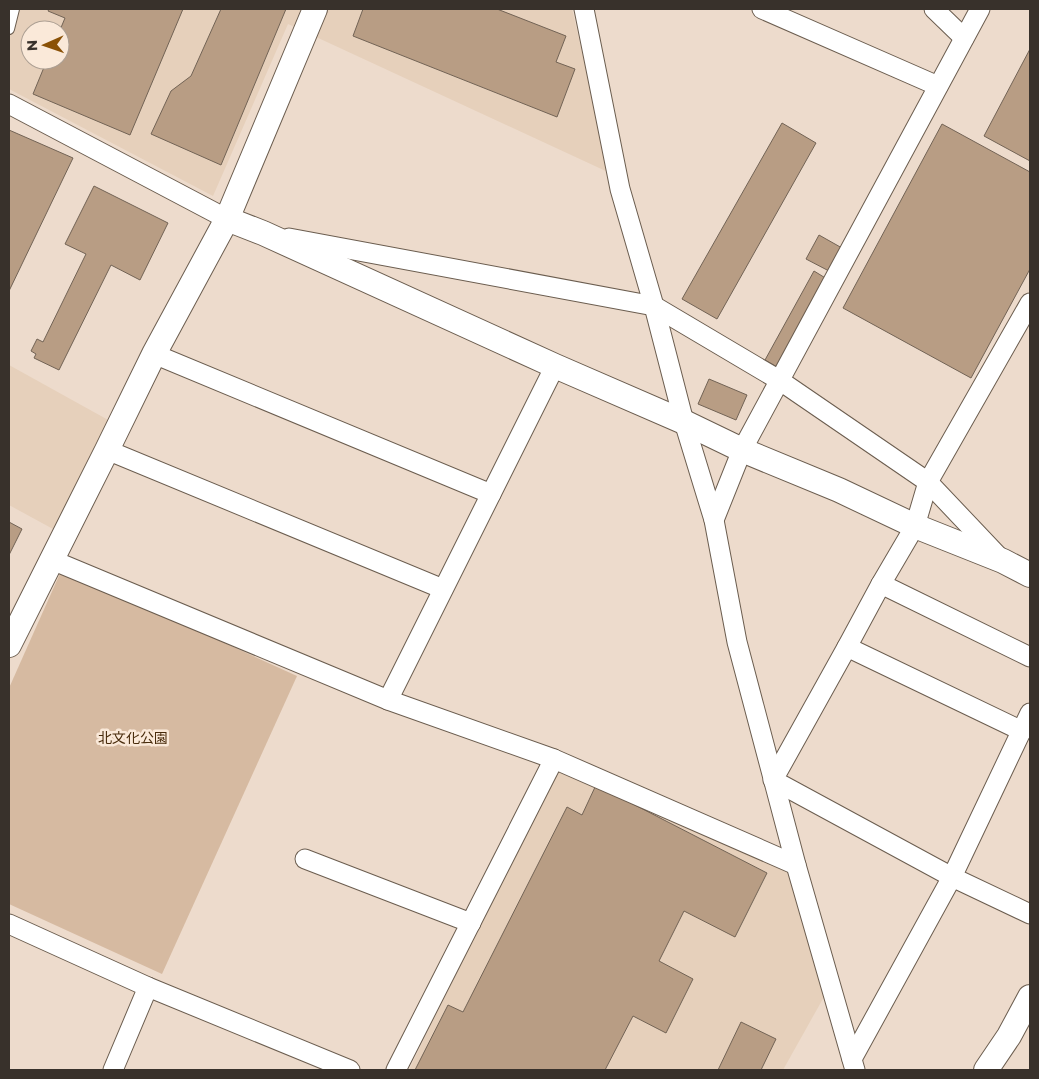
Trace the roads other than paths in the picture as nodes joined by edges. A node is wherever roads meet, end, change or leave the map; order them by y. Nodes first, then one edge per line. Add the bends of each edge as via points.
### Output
1 (13, 9) edge
2 (316, 9) edge
3 (584, 9) edge
4 (762, 9) edge
5 (934, 9) edge
6 (980, 9) edge
7 (9, 29) edge
8 (964, 38) junction
9 (938, 86) junction
10 (9, 104) edge
11 (227, 219) junction
12 (263, 233) junction
13 (1030, 302) edge
14 (654, 306) junction
15 (154, 354) junction
16 (555, 366) junction
17 (780, 380) junction
18 (684, 422) junction
19 (107, 450) junction
20 (742, 450) junction
21 (928, 482) junction
22 (491, 494) junction
23 (714, 520) junction
24 (915, 526) junction
25 (52, 560) junction
26 (1003, 561) junction
27 (1030, 575) edge
28 (881, 584) junction
29 (443, 589) junction
30 (9, 645) edge
31 (847, 647) junction
32 (1030, 657) edge
33 (388, 700) junction
34 (1030, 713) edge
35 (1022, 731) junction
36 (554, 759) junction
37 (773, 780) junction
38 (305, 859) dead end
39 (796, 864) junction
40 (952, 877) junction
41 (1030, 914) edge
42 (471, 923) junction
43 (9, 924) edge
44 (148, 987) junction
45 (1030, 997) edge
46 (854, 1065) edge
47 (113, 1070) edge
48 (350, 1070) edge
49 (396, 1070) edge
50 (986, 1070) edge

1 - 7 lane
2 - 11 street
3 - 14 street via 620,189
4 - 9 street
5 - 8 street
6 - 8 street
8 - 9 street
9 - 17 street
10 - 11 street
11 - 12 street
11 - 15 street
12 - 14 street
12 - 16 street
13 - 21 street
14 - 17 street
14 - 18 street
15 - 19 street
15 - 22 street
16 - 18 street
16 - 22 street
17 - 20 street
17 - 21 street
18 - 20 street
18 - 23 street
19 - 25 street
19 - 29 street
20 - 23 street
20 - 24 street
21 - 24 street
21 - 26 street
22 - 29 street
23 - 37 street via 737,642
24 - 26 street
24 - 28 street
25 - 30 street
25 - 33 street
26 - 27 street
28 - 31 street
28 - 32 street
29 - 33 street
31 - 35 street
31 - 37 street
33 - 36 street
34 - 35 street
35 - 40 street
36 - 39 street
36 - 42 street
37 - 39 street
37 - 40 street
38 - 42 street
39 - 46 street
40 - 41 street
40 - 46 street
42 - 49 street
43 - 44 street
44 - 47 street
44 - 48 street
45 - 50 street via 1010,1036

